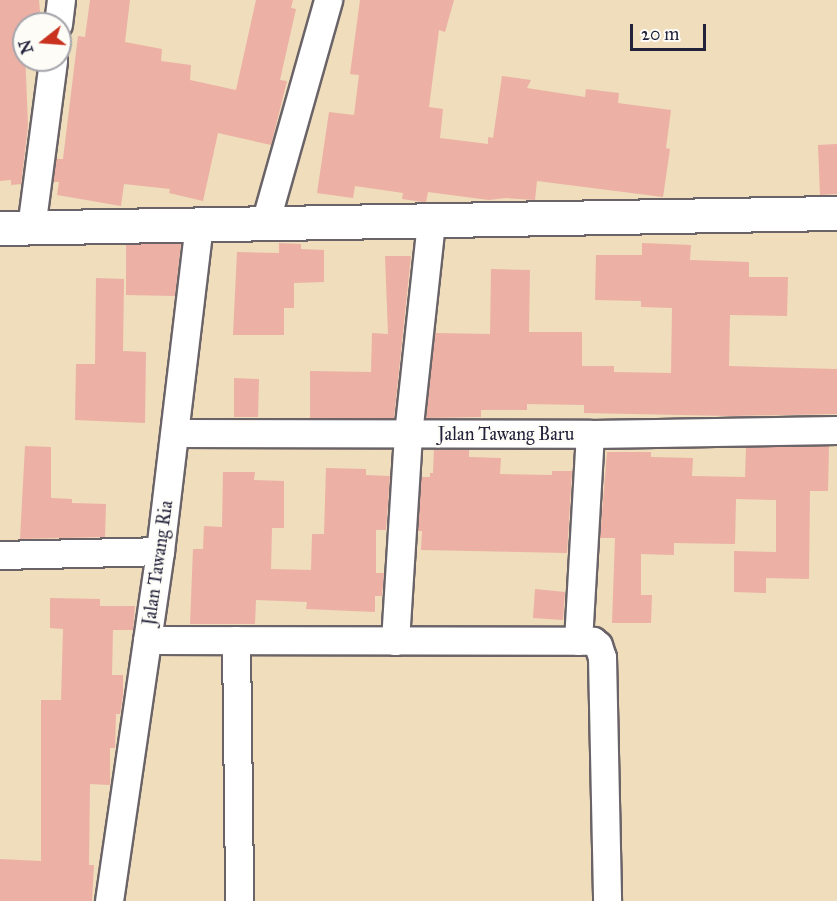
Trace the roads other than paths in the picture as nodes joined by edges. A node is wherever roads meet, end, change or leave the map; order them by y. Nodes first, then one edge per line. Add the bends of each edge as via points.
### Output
1 (328, 0) edge
2 (50, 72) edge
3 (837, 213) edge
4 (431, 222) junction
5 (266, 223) junction
6 (199, 224) junction
7 (16, 228) edge
8 (837, 430) edge
9 (176, 433) junction
10 (408, 434) junction
11 (590, 434) junction
12 (160, 551) junction
13 (0, 555) edge
14 (147, 640) junction
15 (236, 640) junction
16 (395, 641) junction
17 (578, 641) junction
18 (109, 901) edge
19 (239, 901) edge
20 (607, 901) edge

1 - 5 street
2 - 7 street
3 - 4 street
4 - 5 street
4 - 10 street
5 - 6 street
6 - 7 street
6 - 9 street, Jalan Tawang Ria
8 - 11 street, Jalan Tawang Baru
9 - 10 street, Jalan Tawang Baru
9 - 12 street, Jalan Tawang Ria
10 - 11 street, Jalan Tawang Baru
10 - 16 street
11 - 17 street
12 - 13 street
12 - 14 street, Jalan Tawang Ria
14 - 15 street
14 - 18 street, Jalan Tawang Ria
15 - 16 street
15 - 19 street
16 - 17 street
17 - 20 street via 592,641 602,657

